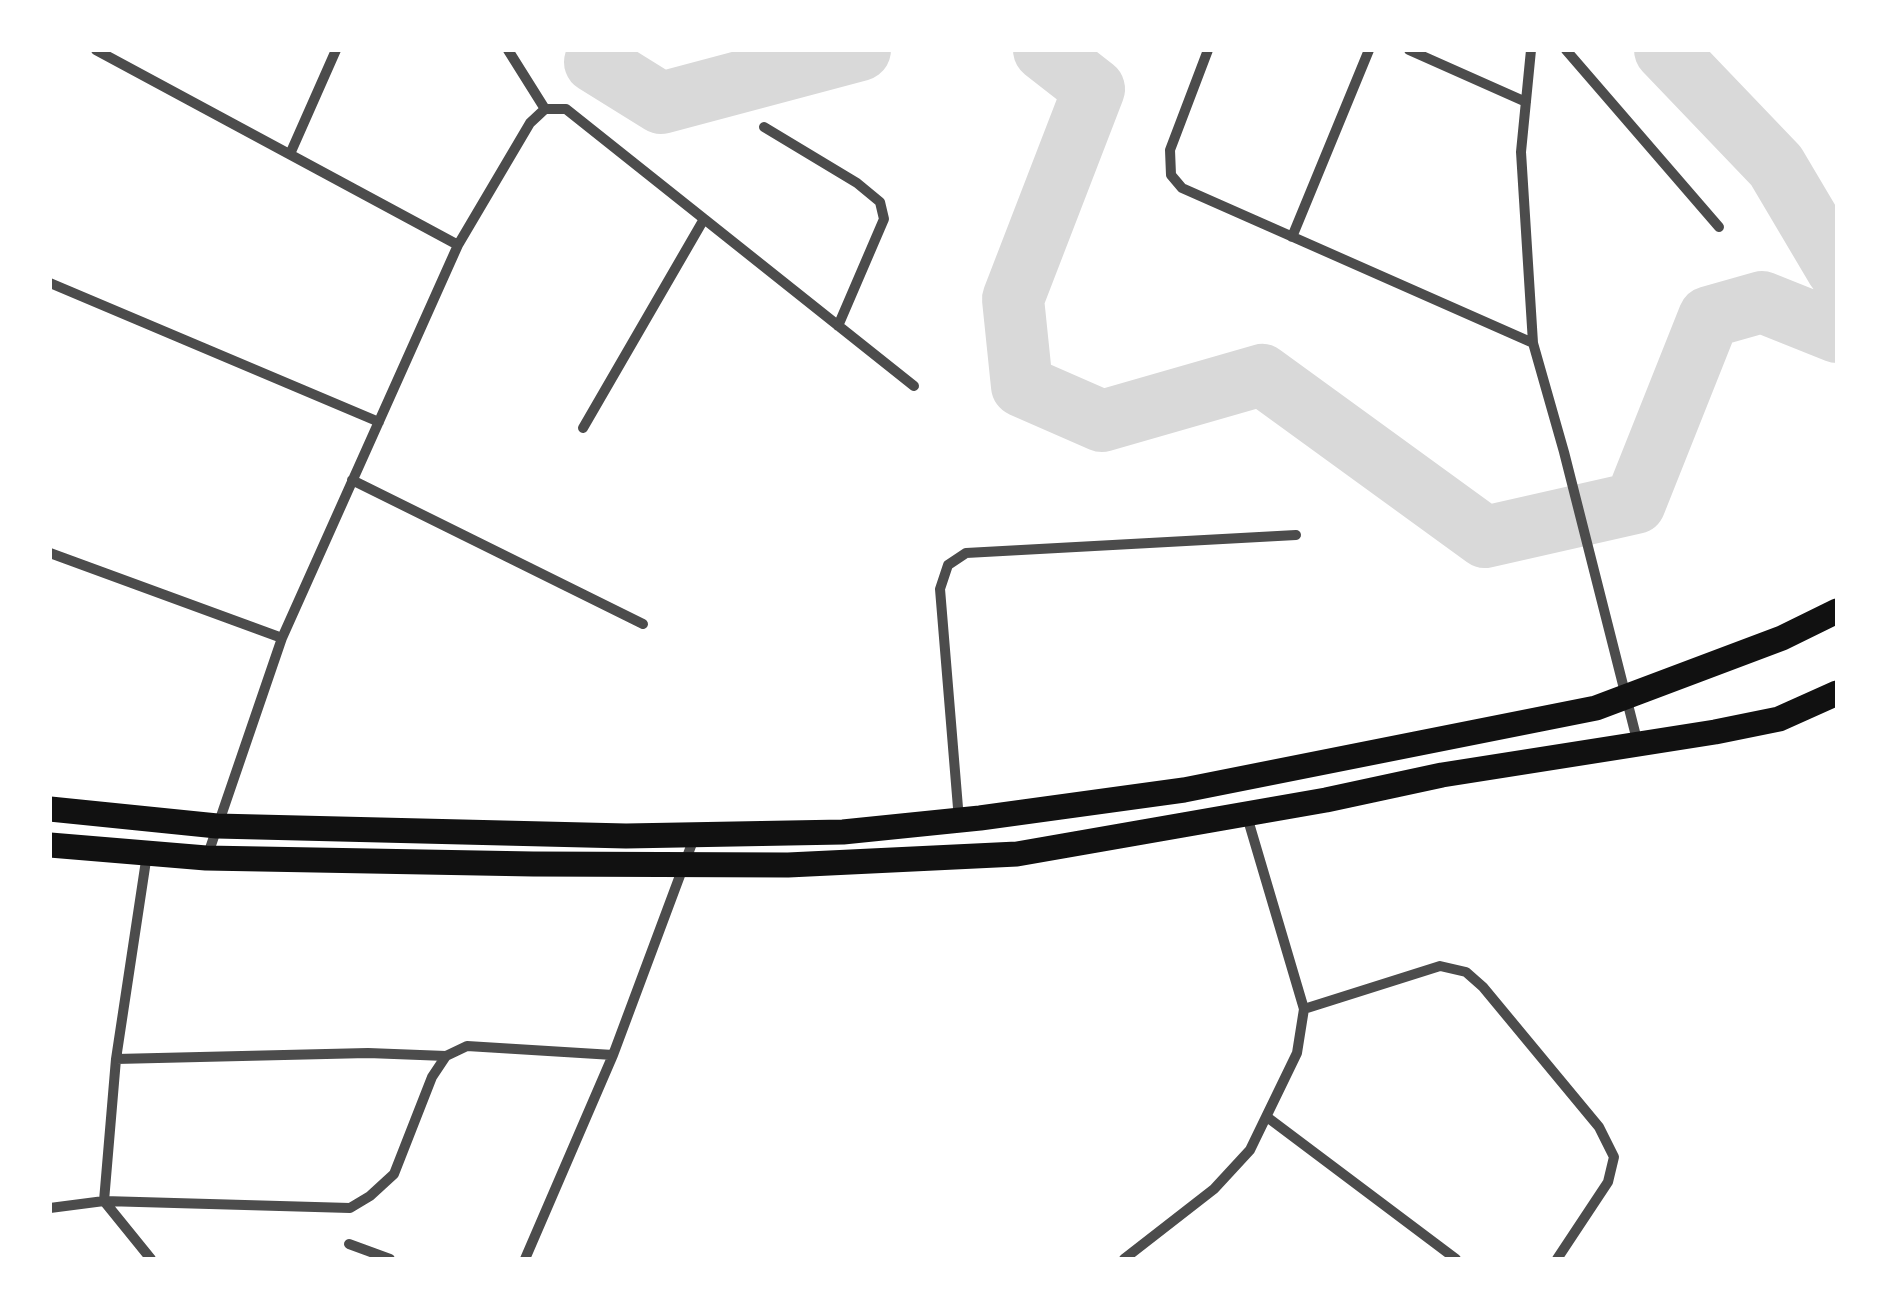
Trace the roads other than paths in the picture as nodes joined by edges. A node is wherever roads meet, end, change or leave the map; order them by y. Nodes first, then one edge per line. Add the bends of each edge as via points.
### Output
1 (96, 50) edge
2 (336, 50) edge
3 (508, 50) edge
4 (1208, 50) edge
5 (1368, 50) edge
6 (1409, 50) edge
7 (1532, 50) edge
8 (1566, 50) edge
9 (1526, 102) junction
10 (545, 109) junction
11 (764, 127) dead end
12 (290, 154) junction
13 (704, 218) junction
14 (1719, 226) dead end
15 (1292, 237) junction
16 (458, 244) junction
17 (50, 282) edge
18 (838, 326) junction
19 (1533, 343) junction
20 (914, 386) dead end
21 (379, 422) junction
22 (583, 428) dead end
23 (352, 480) junction
24 (1296, 535) dead end
25 (50, 553) edge
26 (1837, 611) edge
27 (643, 624) dead end
28 (282, 638) junction
29 (1829, 697) edge
30 (1625, 698) junction
31 (1638, 745) junction
32 (50, 809) edge
33 (1246, 813) junction
34 (959, 820) junction
35 (217, 826) junction
36 (695, 834) junction
37 (50, 845) edge
38 (147, 853) junction
39 (206, 858) junction
40 (683, 865) junction
41 (1304, 1009) junction
42 (613, 1055) junction
43 (446, 1056) junction
44 (116, 1059) junction
45 (1267, 1117) junction
46 (104, 1201) junction
47 (50, 1208) edge
48 (350, 1244) dead end
49 (527, 1258) edge
50 (151, 1259) edge
51 (390, 1259) edge
52 (1124, 1259) edge
53 (1456, 1259) edge
54 (1557, 1259) edge

1 - 12 street
2 - 12 street
3 - 10 street
4 - 15 street via 1170,150 1171,175 1182,188
5 - 15 street
6 - 9 street
7 - 9 street
8 - 14 street
9 - 19 street via 1522,152
10 - 13 street via 566,108
10 - 16 street
11 - 18 street via 880,202 884,219
12 - 16 street
13 - 18 street
13 - 22 street
15 - 19 street
16 - 21 street
17 - 21 street
18 - 20 street
19 - 30 street
21 - 23 street
23 - 27 street
23 - 28 street
24 - 34 street via 966,553 948,565 940,588
25 - 28 street
26 - 30 main road
28 - 35 street
29 - 31 main road via 1779,719
30 - 31 street
30 - 34 main road via 1184,790
31 - 33 main road
32 - 35 main road
33 - 40 main road via 1018,854
33 - 41 street
34 - 36 main road via 843,832
35 - 36 main road
35 - 39 street
36 - 40 street
37 - 38 main road
38 - 39 main road
38 - 44 street
39 - 40 main road
40 - 42 street
41 - 45 street via 1296,1053
41 - 54 street via 1440,966 1466,972 1484,987 1598,1127 1614,1157 1608,1182
42 - 43 street via 467,1046
42 - 49 street
43 - 44 street
43 - 46 street via 394,1174 350,1208
44 - 46 street
45 - 52 street via 1250,1150 1214,1189
45 - 53 street
46 - 47 street
46 - 50 street
48 - 51 street

